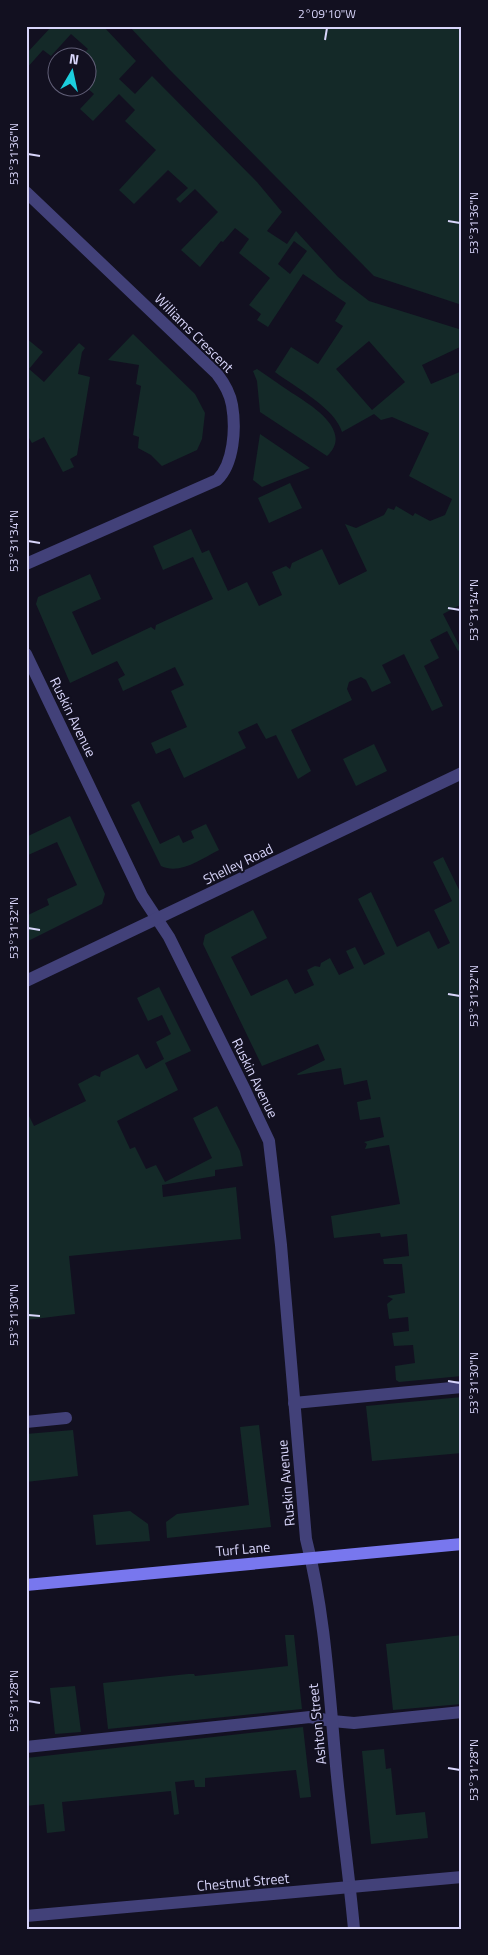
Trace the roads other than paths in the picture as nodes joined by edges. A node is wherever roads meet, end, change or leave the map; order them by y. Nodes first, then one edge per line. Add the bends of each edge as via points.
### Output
1 (26, 192) edge
2 (26, 564) edge
3 (26, 654) edge
4 (462, 773) edge
5 (156, 919) junction
6 (26, 982) edge
7 (462, 1387) edge
8 (294, 1403) junction
9 (66, 1418) dead end
10 (26, 1422) edge
11 (462, 1544) edge
12 (311, 1558) junction
13 (26, 1585) edge
14 (462, 1712) edge
15 (332, 1721) junction
16 (26, 1747) edge
17 (462, 1877) edge
18 (349, 1887) junction
19 (26, 1916) edge
20 (354, 1929) edge

1 - 2 street, Williams Crescent via 217,374 226,387 233,418 228,464 218,480
3 - 5 street, Ruskin Avenue
4 - 5 street, Shelley Road
5 - 6 street, Shelley Road
5 - 8 street, Ruskin Avenue via 169,937 269,1141
7 - 8 street
8 - 12 street, Ruskin Avenue via 305,1531
9 - 10 street
11 - 12 street, Turf Lane
12 - 13 street, Turf Lane
12 - 15 street, Ashton Street via 317,1583
14 - 15 street via 354,1723
15 - 16 street via 310,1717
15 - 18 street, Ashton Street
17 - 18 street, Chestnut Street
18 - 19 street, Chestnut Street
18 - 20 street, Ashton Street

